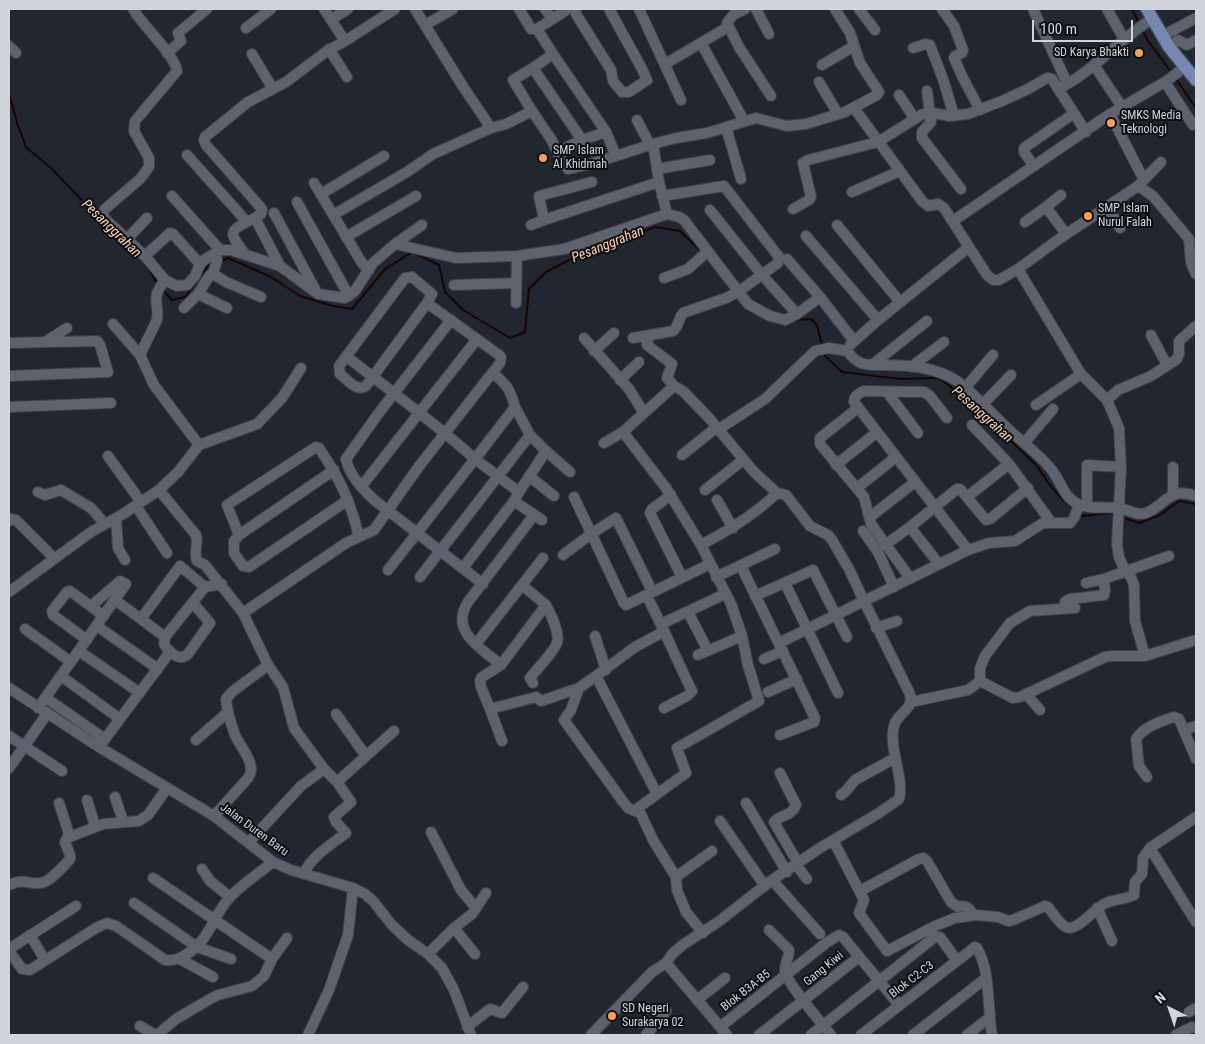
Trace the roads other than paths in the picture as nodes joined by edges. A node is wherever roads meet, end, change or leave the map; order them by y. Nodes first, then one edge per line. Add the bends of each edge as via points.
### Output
1 (133, 9) edge
2 (207, 9) edge
3 (271, 9) edge
4 (324, 9) edge
5 (348, 9) edge
6 (396, 9) edge
7 (415, 9) edge
8 (453, 9) edge
9 (519, 9) edge
10 (545, 9) edge
11 (568, 9) edge
12 (575, 9) edge
13 (608, 9) edge
14 (639, 9) edge
15 (745, 9) edge
16 (756, 9) edge
17 (859, 9) edge
18 (942, 9) edge
19 (1033, 9) edge
20 (1107, 9) edge
21 (838, 10) edge
22 (1148, 16) edge
23 (1196, 18) edge
24 (332, 19) junction
25 (552, 19) junction
26 (425, 26) junction
27 (728, 26) junction
28 (246, 28) dead end
29 (537, 29) junction
30 (875, 30) dead end
31 (769, 34) dead end
32 (1162, 36) junction
33 (1124, 39) junction
34 (1196, 40) edge
35 (345, 41) junction
36 (701, 43) junction
37 (854, 46) junction
38 (1169, 47) junction
39 (913, 48) dead end
40 (329, 49) junction
41 (167, 53) junction
42 (252, 54) dead end
43 (553, 54) junction
44 (665, 64) junction
45 (822, 65) dead end
46 (1094, 65) junction
47 (532, 68) junction
48 (1190, 70) edge
49 (347, 77) dead end
50 (1167, 81) junction
51 (819, 82) dead end
52 (1063, 86) junction
53 (273, 89) junction
54 (927, 91) dead end
55 (899, 95) dead end
56 (771, 96) dead end
57 (681, 100) dead end
58 (1122, 107) junction
59 (854, 108) junction
60 (980, 110) junction
61 (532, 111) junction
62 (929, 112) junction
63 (838, 114) junction
64 (1073, 114) junction
65 (1110, 114) junction
66 (954, 116) junction
67 (637, 120) dead end
68 (915, 120) junction
69 (744, 121) junction
70 (1193, 125) dead end
71 (726, 127) junction
72 (491, 128) junction
73 (606, 132) junction
74 (1086, 132) junction
75 (582, 140) junction
76 (878, 142) junction
77 (652, 144) junction
78 (558, 151) junction
79 (187, 155) dead end
80 (384, 156) dead end
81 (616, 156) junction
82 (710, 160) dead end
83 (1161, 162) dead end
84 (1034, 166) junction
85 (657, 169) junction
86 (900, 171) junction
87 (741, 179) dead end
88 (592, 182) dead end
89 (659, 182) junction
90 (314, 183) dead end
91 (1141, 183) junction
92 (961, 190) dead end
93 (852, 192) dead end
94 (321, 194) junction
95 (1061, 195) dead end
96 (172, 196) dead end
97 (416, 196) dead end
98 (662, 196) junction
99 (297, 202) dead end
100 (1046, 207) junction
101 (1107, 207) junction
102 (792, 209) dead end
103 (710, 210) dead end
104 (274, 213) dead end
105 (667, 214) junction
106 (333, 215) junction
107 (147, 218) dead end
108 (251, 220) junction
109 (544, 220) junction
110 (953, 221) junction
111 (1025, 222) dead end
112 (422, 225) dead end
113 (531, 225) dead end
114 (837, 225) dead end
115 (1120, 228) dead end
116 (1066, 234) junction
117 (806, 236) dead end
118 (346, 237) junction
119 (1192, 238) edge
120 (127, 239) junction
121 (394, 244) junction
122 (968, 247) junction
123 (707, 252) junction
124 (244, 253) junction
125 (217, 254) junction
126 (145, 256) junction
127 (517, 256) junction
128 (786, 259) dead end
129 (200, 264) junction
130 (280, 266) junction
131 (1018, 269) junction
132 (369, 270) junction
133 (214, 274) junction
134 (1196, 274) edge
135 (762, 275) junction
136 (664, 278) dead end
137 (516, 283) junction
138 (454, 285) dead end
139 (161, 286) junction
140 (198, 294) junction
141 (318, 294) junction
142 (733, 294) junction
143 (349, 296) junction
144 (261, 297) dead end
145 (820, 297) junction
146 (900, 302) junction
147 (427, 303) junction
148 (516, 303) dead end
149 (184, 308) dead end
150 (227, 308) dead end
151 (797, 314) junction
152 (450, 320) junction
153 (878, 320) junction
154 (927, 321) dead end
155 (112, 324) dead end
156 (1196, 326) edge
157 (67, 328) dead end
158 (614, 333) dead end
159 (650, 335) junction
160 (1151, 335) dead end
161 (584, 338) dead end
162 (633, 338) dead end
163 (477, 339) junction
164 (854, 341) junction
165 (44, 342) junction
166 (944, 342) dead end
167 (9, 343) edge
168 (847, 351) junction
169 (594, 352) junction
170 (992, 355) dead end
171 (140, 356) junction
172 (346, 356) junction
173 (639, 362) dead end
174 (871, 366) junction
175 (1167, 366) junction
176 (911, 367) junction
177 (301, 368) dead end
178 (492, 373) junction
179 (1081, 374) junction
180 (1011, 375) dead end
181 (9, 376) edge
182 (373, 377) junction
183 (620, 380) junction
184 (674, 386) junction
185 (966, 387) junction
186 (887, 392) junction
187 (394, 394) junction
188 (1107, 400) junction
189 (111, 403) dead end
190 (983, 404) junction
191 (1036, 404) dead end
192 (9, 407) edge
193 (515, 407) junction
194 (858, 408) junction
195 (1053, 409) dead end
196 (419, 412) junction
197 (644, 413) junction
198 (947, 418) dead end
199 (972, 425) dead end
200 (718, 428) junction
201 (446, 432) junction
202 (623, 432) junction
203 (876, 432) junction
204 (918, 433) dead end
205 (530, 435) junction
206 (1025, 442) junction
207 (604, 443) dead end
208 (199, 445) junction
209 (546, 452) junction
210 (682, 455) dead end
211 (108, 456) dead end
212 (896, 457) junction
213 (475, 459) junction
214 (743, 460) junction
215 (1009, 464) junction
216 (836, 465) junction
217 (1121, 467) junction
218 (1173, 468) dead end
219 (334, 470) junction
220 (570, 472) dead end
221 (529, 476) junction
222 (497, 477) junction
223 (915, 482) junction
224 (361, 487) junction
225 (857, 488) junction
226 (1028, 488) junction
227 (158, 490) junction
228 (705, 490) dead end
229 (38, 492) dead end
230 (777, 493) junction
231 (1173, 495) junction
232 (554, 496) dead end
233 (671, 496) junction
234 (967, 496) junction
235 (1196, 496) edge
236 (516, 497) junction
237 (574, 498) dead end
238 (348, 500) junction
239 (717, 500) dead end
240 (138, 504) junction
241 (935, 508) junction
242 (387, 510) junction
243 (1080, 510) junction
244 (1119, 513) junction
245 (870, 517) junction
246 (116, 518) junction
247 (9, 521) edge
248 (1051, 522) junction
249 (105, 524) junction
250 (910, 527) junction
251 (733, 528) junction
252 (863, 530) dead end
253 (417, 533) junction
254 (591, 534) junction
255 (239, 535) junction
256 (365, 535) junction
257 (701, 545) junction
258 (885, 545) junction
259 (775, 549) dead end
260 (968, 550) junction
261 (441, 551) junction
262 (167, 553) dead end
263 (563, 555) dead end
264 (1169, 556) dead end
265 (54, 558) junction
266 (543, 558) dead end
267 (125, 560) dead end
268 (710, 564) junction
269 (939, 564) junction
270 (740, 566) junction
271 (463, 568) junction
272 (388, 570) dead end
273 (1125, 570) junction
274 (420, 577) dead end
275 (682, 577) junction
276 (716, 577) junction
277 (910, 578) junction
278 (1104, 579) junction
279 (785, 583) junction
280 (1086, 583) dead end
281 (222, 584) junction
282 (483, 584) junction
283 (522, 585) junction
284 (205, 587) junction
285 (894, 587) junction
286 (9, 592) edge
287 (649, 593) junction
288 (724, 594) junction
289 (756, 596) junction
290 (115, 600) junction
291 (864, 601) junction
292 (193, 603) junction
293 (546, 605) junction
294 (91, 606) junction
295 (1064, 608) junction
296 (1075, 608) dead end
297 (688, 612) junction
298 (243, 613) junction
299 (836, 615) junction
300 (104, 616) junction
301 (140, 618) junction
302 (897, 621) dead end
303 (97, 626) junction
304 (662, 628) junction
305 (876, 628) junction
306 (26, 629) dead end
307 (808, 630) junction
308 (595, 636) dead end
309 (742, 636) junction
310 (165, 637) junction
311 (847, 637) dead end
312 (87, 640) junction
313 (1196, 640) edge
314 (476, 644) junction
315 (705, 645) dead end
316 (781, 647) junction
317 (79, 651) junction
318 (170, 652) junction
319 (698, 655) dead end
320 (1145, 656) junction
321 (764, 659) dead end
322 (71, 662) junction
323 (268, 665) junction
324 (501, 665) junction
325 (158, 669) junction
326 (606, 670) junction
327 (61, 676) junction
328 (596, 676) junction
329 (979, 676) junction
330 (797, 679) junction
331 (533, 683) dead end
332 (9, 688) edge
333 (578, 688) junction
334 (768, 692) dead end
335 (140, 693) junction
336 (838, 693) dead end
337 (1026, 694) junction
338 (46, 698) junction
339 (911, 699) junction
340 (38, 708) junction
341 (664, 708) dead end
342 (490, 709) junction
343 (1040, 710) dead end
344 (228, 712) junction
345 (47, 714) junction
346 (336, 714) dead end
347 (120, 719) junction
348 (1196, 726) edge
349 (1184, 730) junction
350 (394, 731) dead end
351 (780, 735) dead end
352 (9, 736) edge
353 (196, 740) dead end
354 (502, 741) dead end
355 (102, 743) junction
356 (24, 745) junction
357 (366, 756) junction
358 (894, 758) junction
359 (1196, 759) edge
360 (9, 768) edge
361 (324, 769) junction
362 (62, 771) dead end
363 (780, 773) dead end
364 (1147, 777) dead end
365 (337, 782) junction
366 (168, 788) junction
367 (657, 794) junction
368 (841, 794) dead end
369 (115, 797) dead end
370 (86, 800) dead end
371 (59, 803) dead end
372 (746, 803) dead end
373 (638, 812) junction
374 (214, 816) junction
375 (1196, 817) edge
376 (123, 821) junction
377 (720, 821) dead end
378 (95, 826) junction
379 (431, 832) dead end
380 (70, 836) junction
381 (833, 840) junction
382 (249, 842) junction
383 (1150, 848) junction
384 (712, 852) dead end
385 (273, 862) junction
386 (797, 864) junction
387 (202, 869) dead end
388 (787, 872) junction
389 (304, 874) junction
390 (676, 877) junction
391 (153, 878) dead end
392 (806, 879) dead end
393 (769, 883) junction
394 (9, 885) edge
395 (352, 888) junction
396 (860, 891) junction
397 (486, 893) dead end
398 (227, 900) junction
399 (134, 902) dead end
400 (76, 906) dead end
401 (475, 908) junction
402 (1097, 908) junction
403 (1193, 908) edge
404 (973, 914) junction
405 (215, 920) junction
406 (1196, 922) edge
407 (454, 928) junction
408 (769, 930) dead end
409 (702, 932) junction
410 (820, 934) dead end
411 (30, 935) junction
412 (287, 938) dead end
413 (1112, 941) dead end
414 (197, 947) junction
415 (9, 949) edge
416 (428, 954) junction
417 (475, 954) dead end
418 (859, 957) junction
419 (180, 959) junction
420 (231, 959) dead end
421 (272, 959) junction
422 (45, 960) junction
423 (957, 961) junction
424 (666, 963) junction
425 (786, 975) junction
426 (213, 977) dead end
427 (725, 978) dead end
428 (986, 978) junction
429 (881, 981) junction
430 (976, 986) junction
431 (523, 987) dead end
432 (987, 999) junction
433 (698, 1000) junction
434 (804, 1000) junction
435 (899, 1005) junction
436 (666, 1011) dead end
437 (989, 1018) junction
438 (824, 1025) junction
439 (140, 1026) dead end
440 (1196, 1028) edge
441 (469, 1031) edge
442 (724, 1032) edge
443 (156, 1035) edge
444 (308, 1035) edge
445 (591, 1035) edge
446 (646, 1035) edge
447 (759, 1035) edge
448 (811, 1035) edge
449 (831, 1035) edge
450 (861, 1035) edge
451 (913, 1035) edge
452 (967, 1035) edge
453 (992, 1035) edge
454 (1176, 1035) edge

1 - 41 street
2 - 41 street via 178,33 181,41
3 - 28 street
4 - 24 street
5 - 24 street
6 - 35 street
7 - 26 street
8 - 26 street
9 - 29 street via 531,29
10 - 25 street
11 - 25 street
12 - 13 street via 611,70 615,84 622,92 629,92 647,80
14 - 44 street
15 - 27 street via 733,15
16 - 31 street
17 - 30 street
18 - 60 street via 954,26 963,50 954,58
19 - 52 street
20 - 33 street
21 - 37 street
22 - 32 main road
22 - 33 street
23 - 32 street
24 - 35 street
25 - 29 street
26 - 72 street
27 - 36 street
27 - 56 street
29 - 43 street
32 - 38 main road
33 - 46 street
34 - 38 street via 1187,45 1178,40
35 - 40 street
36 - 44 street
36 - 69 street
37 - 45 street
37 - 59 street via 879,93
38 - 48 main road
39 - 66 street via 930,45
40 - 49 street
40 - 53 street
41 - 120 street via 176,72 134,126 149,158 149,167 102,212 106,220
42 - 53 street
43 - 47 street
43 - 73 street
44 - 57 street
46 - 52 street
46 - 58 street
47 - 61 street via 513,80
47 - 75 street
48 - 50 street
50 - 58 street
50 - 70 street
51 - 63 street
52 - 60 street via 1047,78
52 - 64 street
53 - 108 street via 248,102 204,140 262,209 261,214
54 - 62 street
55 - 68 street
58 - 65 street
59 - 63 street
59 - 76 street
60 - 66 street
61 - 72 street
61 - 78 street
62 - 66 street
62 - 68 street
62 - 92 street via 930,123 922,132 922,138
63 - 69 street via 792,127 760,119
64 - 74 street
64 - 84 street via 1024,148
65 - 74 street
65 - 91 street
67 - 77 street
68 - 76 street
69 - 71 street
71 - 77 street
71 - 87 street
72 - 106 street via 433,154
73 - 75 street
73 - 81 street
74 - 84 street
75 - 78 street
76 - 86 street
76 - 102 street via 804,163 811,197
77 - 81 street
77 - 85 street
78 - 81 street via 568,169
79 - 108 street
80 - 94 street
82 - 85 street
83 - 91 street
84 - 110 street
85 - 89 street
86 - 93 street
86 - 110 street via 924,204 942,206
88 - 109 street via 539,196
89 - 98 street
89 - 109 street
90 - 94 street
91 - 101 street
91 - 119 street
94 - 106 street
95 - 100 street
96 - 125 street
97 - 118 street
98 - 105 street
98 - 135 street via 724,186 779,258 778,263
99 - 143 street
100 - 111 street
100 - 116 street
101 - 115 street
101 - 116 street
103 - 135 street
104 - 141 street
105 - 123 street via 684,220
105 - 127 street via 564,249
106 - 118 street
107 - 120 street
108 - 124 street via 233,232
108 - 130 street
109 - 113 street
110 - 122 street
112 - 121 street
114 - 146 street
116 - 131 street
117 - 153 street
118 - 132 street
119 - 134 street via 1189,255
120 - 126 street
121 - 127 street via 456,258
121 - 132 street via 376,259
122 - 131 street via 993,280
122 - 146 street
123 - 136 street via 688,269
123 - 142 street
124 - 125 street via 231,250
124 - 130 street
125 - 129 street
125 - 133 street
126 - 129 street via 174,234
126 - 139 street
127 - 137 street
128 - 145 street
129 - 139 street via 187,285
130 - 141 street
131 - 179 street
132 - 143 street
133 - 140 street
133 - 144 street
135 - 142 street
135 - 151 street
137 - 138 street
137 - 148 street
139 - 171 street via 155,299 157,320
140 - 149 street
140 - 150 street
141 - 143 street
142 - 151 street via 770,316 785,320
142 - 159 street via 683,313 673,331
145 - 151 street
145 - 164 street
146 - 153 street
147 - 152 street
147 - 172 street via 432,294 430,291 412,277 405,278
147 - 182 street
152 - 163 street
152 - 187 street
153 - 164 street
154 - 174 street
155 - 171 street
156 - 175 street via 1179,341 1177,359
157 - 165 street
158 - 169 street
159 - 162 street
159 - 184 street via 647,345 672,364 667,378
160 - 175 street
161 - 169 street
163 - 178 street via 501,357
163 - 196 street
164 - 168 street
165 - 167 street
165 - 181 street via 97,341 108,372
166 - 176 street
168 - 174 street via 861,363
168 - 200 street via 829,348 815,351 765,399
169 - 183 street
170 - 185 street
171 - 208 street via 154,385
172 - 182 street
172 - 182 street via 338,370 352,384 362,389
173 - 183 street
174 - 176 street
175 - 188 street via 1118,390
176 - 185 street via 933,370
177 - 208 street via 282,398 257,424
178 - 193 street via 507,386
178 - 201 street
179 - 188 street
179 - 191 street
180 - 190 street
182 - 187 street
183 - 197 street
184 - 197 street
184 - 200 street via 683,391
185 - 190 street
186 - 194 street via 860,393 854,400
186 - 198 street via 924,392
186 - 204 street
187 - 196 street
187 - 224 street via 346,459
188 - 217 street via 1120,433
189 - 192 street
190 - 206 street
193 - 205 street
193 - 213 street
194 - 203 street
194 - 216 street via 820,438 820,444
195 - 206 street
196 - 201 street
196 - 224 street
197 - 202 street
199 - 215 street
200 - 210 street
200 - 214 street
201 - 213 street
201 - 242 street
202 - 207 street
202 - 233 street
203 - 212 street
203 - 216 street
205 - 209 street
205 - 222 street
206 - 243 street via 1053,470
208 - 227 street via 178,472
209 - 220 street
209 - 221 street
211 - 240 street
212 - 223 street
212 - 225 street
213 - 222 street
213 - 253 street
214 - 228 street
214 - 230 street
215 - 226 street
215 - 234 street
216 - 225 street
217 - 243 street via 1087,466
217 - 244 street
218 - 231 street
219 - 238 street
219 - 255 street
219 - 255 street via 319,448 313,448 227,505
221 - 232 street
221 - 236 street
222 - 236 street
222 - 261 street
223 - 241 street
223 - 245 street
224 - 242 street
225 - 245 street
226 - 234 street via 986,520
226 - 248 street
227 - 240 street
227 - 281 street via 196,534 197,561
229 - 249 street via 45,495 61,490 84,503
230 - 251 street
230 - 291 street via 786,495 810,526 828,535
231 - 235 street via 1186,492
231 - 244 street via 1147,513
233 - 257 street
233 - 275 street via 650,512
234 - 241 street via 958,488
236 - 271 street
236 - 282 street via 538,518
237 - 254 street
238 - 255 street via 246,568 233,550
238 - 256 street
239 - 251 street
240 - 246 street
240 - 262 street
241 - 250 street
241 - 260 street
242 - 253 street
242 - 256 street
243 - 244 street
243 - 248 street via 1070,523
244 - 273 street via 1117,544
245 - 258 street
246 - 249 street
246 - 267 street via 118,548
247 - 265 street via 16,520
248 - 260 street via 1043,523 1014,542 989,543
249 - 265 street
250 - 258 street
250 - 269 street
251 - 257 street
252 - 285 street via 878,552
253 - 261 street
253 - 272 street
254 - 263 street
254 - 287 street via 624,603 628,605
254 - 287 street via 614,519 618,520
256 - 298 street via 335,550
257 - 268 street
258 - 277 street
259 - 270 street
260 - 269 street
261 - 271 street
261 - 274 street
264 - 273 street
265 - 286 street
266 - 283 street
268 - 275 street
268 - 276 street
269 - 277 street
270 - 276 street
270 - 289 street
271 - 282 street
273 - 278 street
273 - 320 street via 1134,585 1135,618
275 - 287 street
276 - 288 street
277 - 285 street
278 - 280 street
278 - 295 street via 1104,595 1070,599
279 - 289 street
279 - 299 street via 813,570
279 - 307 street
281 - 284 street
281 - 298 street
282 - 314 street via 461,618 464,631
283 - 293 street
283 - 314 street
284 - 292 street
284 - 301 street via 178,566
285 - 291 street
287 - 304 street
288 - 297 street
288 - 309 street
289 - 316 street
290 - 294 street via 126,585 122,580
290 - 300 street
290 - 301 street
291 - 299 street
291 - 305 street
292 - 310 street
292 - 318 street via 210,624 187,656 180,658
293 - 324 street
293 - 331 street via 557,633 557,642 530,678
294 - 300 street
294 - 312 street via 68,591 52,613
295 - 296 street
295 - 329 street via 1030,611 1010,623 990,648
297 - 304 street
297 - 315 street
298 - 323 street
299 - 307 street
299 - 311 street
300 - 303 street
301 - 310 street
302 - 305 street
303 - 312 street
303 - 325 street
304 - 326 street
304 - 341 street via 692,690
305 - 339 street
306 - 322 street
307 - 316 street
307 - 336 street
308 - 326 street
309 - 319 street
309 - 367 street via 759,701 677,748 686,773
310 - 318 street via 164,644
312 - 317 street
313 - 320 street
314 - 324 street
316 - 321 street
316 - 330 street
317 - 322 street
317 - 335 street
318 - 325 street
320 - 337 street via 1105,657
322 - 327 street
323 - 344 street via 228,696
323 - 361 street via 283,687 294,728
324 - 342 street via 480,680
325 - 335 street
326 - 328 street
327 - 338 street
327 - 347 street
328 - 333 street
328 - 367 street
329 - 337 street via 1013,698
329 - 339 street via 968,690
330 - 334 street
330 - 351 street via 815,721
332 - 340 street, Jalan Duren Baru
333 - 342 street via 541,701 536,697
333 - 373 street via 564,720 628,808
335 - 347 street
337 - 343 street
338 - 340 street
338 - 355 street
339 - 358 street via 893,729
340 - 345 street, Jalan Duren Baru
342 - 354 street
344 - 353 street
344 - 374 street via 235,735 252,768 248,778
345 - 355 street, Jalan Duren Baru
345 - 356 street
346 - 357 street
347 - 355 street
348 - 349 street
349 - 359 street
349 - 364 street via 1179,719 1174,717 1154,724 1137,736 1139,766
350 - 357 street
352 - 356 street
355 - 366 street, Jalan Duren Baru
356 - 360 street
356 - 362 street
357 - 365 street
358 - 368 street via 855,780
358 - 381 street via 900,786 898,799
361 - 365 street
361 - 382 street via 300,786
363 - 386 street via 796,805 789,814 774,822
365 - 389 street via 351,802 334,817 346,833 312,861
366 - 374 street, Jalan Duren Baru
366 - 376 street via 144,818 134,822
367 - 373 street via 638,808
369 - 376 street
370 - 378 street
371 - 380 street
372 - 388 street
373 - 390 street
374 - 382 street, Jalan Duren Baru
375 - 383 street
376 - 378 street
377 - 393 street
378 - 380 street
379 - 401 street via 461,890
380 - 394 street via 66,842 70,859 49,879 41,883 23,880
381 - 386 street
381 - 396 street
382 - 385 street, Jalan Duren Baru
383 - 402 street via 1143,858 1142,874 1135,882 1134,895 1112,900
383 - 403 street
384 - 390 street
385 - 389 street, Jalan Duren Baru
385 - 398 street
386 - 388 street
386 - 392 street
387 - 398 street
388 - 393 street
389 - 395 street, Jalan Duren Baru
390 - 409 street via 677,890 686,912
391 - 405 street
393 - 409 street
393 - 410 street
395 - 416 street, Jalan Duren Baru via 365,894 397,930
395 - 444 street via 348,934 329,990
396 - 404 street via 923,858 951,902 958,907 967,907
396 - 404 street via 864,900 859,913 887,951 935,926
397 - 401 street
398 - 405 street
399 - 414 street
400 - 411 street
401 - 407 street
402 - 404 street via 1070,929 1045,906 1008,921
402 - 413 street
403 - 406 street
405 - 414 street
405 - 421 street
407 - 416 street
407 - 417 street
408 - 425 street via 789,950
409 - 424 street via 673,953
411 - 415 street
411 - 422 street
412 - 421 street
414 - 419 street
414 - 420 street
415 - 422 street via 22,969 30,970
416 - 441 street, Jalan Duren Baru via 442,968 454,990
418 - 425 street, Blok B3A-B5 via 839,935
418 - 429 street
418 - 434 street, Gang Kiwi
419 - 422 street via 165,960 107,923
419 - 426 street
421 - 443 street via 264,976 252,986 210,999
423 - 428 street, Blok C2-C3 via 975,946 986,965
423 - 429 street via 936,936
423 - 435 street, Blok C2-C3
424 - 433 street
424 - 445 street via 652,972
425 - 434 street
425 - 442 street, Blok B3A-B5
427 - 433 street
428 - 430 street
428 - 432 street
429 - 435 street
429 - 438 street
430 - 432 street
430 - 451 street
431 - 441 street via 502,1013 490,1010
432 - 437 street
433 - 442 street
434 - 438 street
434 - 447 street, Gang Kiwi
435 - 450 street, Blok C2-C3
436 - 446 street
437 - 452 street
437 - 453 street
438 - 448 street
438 - 449 street
439 - 443 street
440 - 454 street

